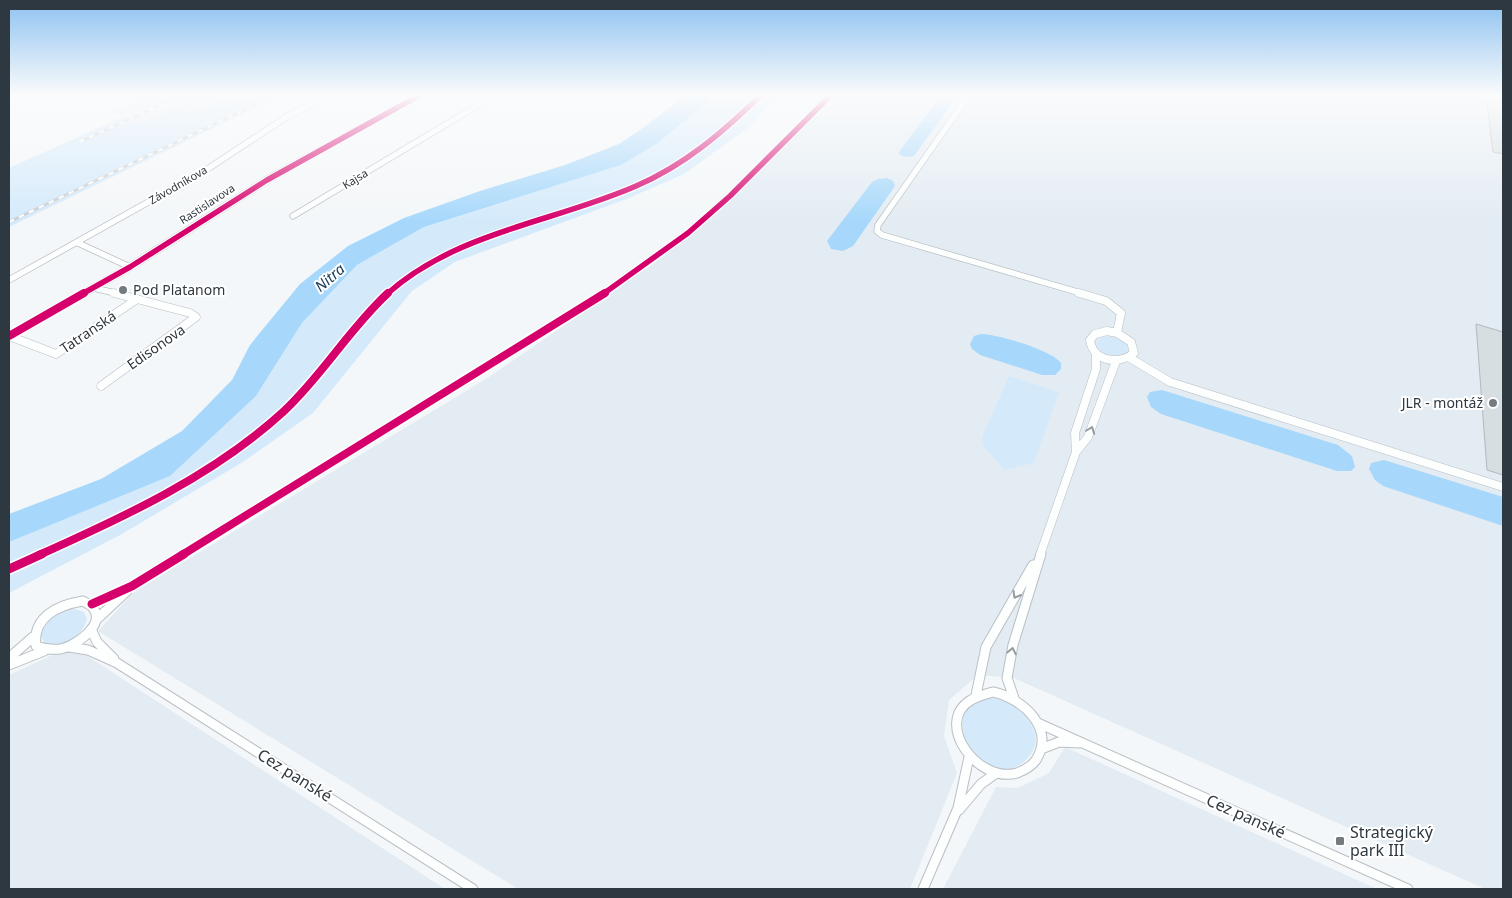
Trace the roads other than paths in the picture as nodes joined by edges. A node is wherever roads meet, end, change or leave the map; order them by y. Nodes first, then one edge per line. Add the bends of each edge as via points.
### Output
1 (256, 137) edge
2 (345, 137) edge
3 (425, 137) edge
4 (789, 137) edge
5 (940, 137) edge
6 (293, 216) dead end
7 (78, 243) junction
8 (130, 267) junction
9 (9, 280) edge
10 (94, 288) junction
11 (137, 299) junction
12 (1117, 333) junction
13 (9, 336) edge
14 (1096, 354) junction
15 (1130, 358) junction
16 (1116, 361) junction
17 (101, 386) dead end
18 (1076, 452) junction
19 (1503, 486) edge
20 (1041, 553) junction
21 (132, 586) junction
22 (92, 604) junction
23 (96, 620) junction
24 (91, 629) junction
25 (34, 637) junction
26 (69, 647) junction
27 (44, 650) junction
28 (9, 658) edge
29 (117, 662) junction
30 (9, 665) edge
31 (976, 695) junction
32 (1014, 698) junction
33 (1038, 723) junction
34 (1083, 743) junction
35 (1041, 749) junction
36 (969, 757) junction
37 (995, 774) junction
38 (956, 813) junction
39 (473, 889) edge
40 (923, 889) edge
41 (1408, 889) edge

1 - 7 street, Závodníkova via 209,168
2 - 8 street, Rastislavova via 260,184
3 - 6 street, Kajsa
4 - 21 street via 688,233 593,302
5 - 12 street via 877,231 1106,301 1120,314
7 - 8 street
7 - 9 street, Závodníkova
8 - 10 street, Rastislavova
10 - 11 street, Edisonova
10 - 13 street, Rastislavova
11 - 13 street, Tatranská via 56,354
11 - 17 street, Edisonova via 190,312 196,317
12 - 14 street via 1098,332 1092,335 1090,347
12 - 15 street via 1134,348
14 - 16 street
14 - 18 street via 1096,369 1075,433
15 - 16 street
15 - 19 street via 1170,382
18 -> 16 street via 1088,437
18 - 20 street
20 -> 31 street via 986,647
32 -> 20 street via 1006,678
21 - 22 street
21 - 23 street
22 - 23 street via 97,611
22 - 25 street via 76,601 57,607 37,626
23 - 24 street
24 - 26 street
24 - 29 street, Cez panské via 97,642
25 - 27 street via 36,646
25 - 28 street
26 - 27 street
26 - 29 street, Cez panské via 88,650
27 - 30 street
29 - 39 street, Cez panské
31 - 32 street via 992,692
31 - 36 street via 961,708 957,718 960,745
32 - 33 street, Cez panské
33 - 34 street, Cez panské
33 - 35 street
34 - 35 street, Cez panské via 1059,742
34 - 41 street, Cez panské
35 - 37 street via 1036,762 1025,771 1011,775
36 - 37 street
36 - 38 street via 968,776
37 - 38 street via 981,784
38 - 40 street

